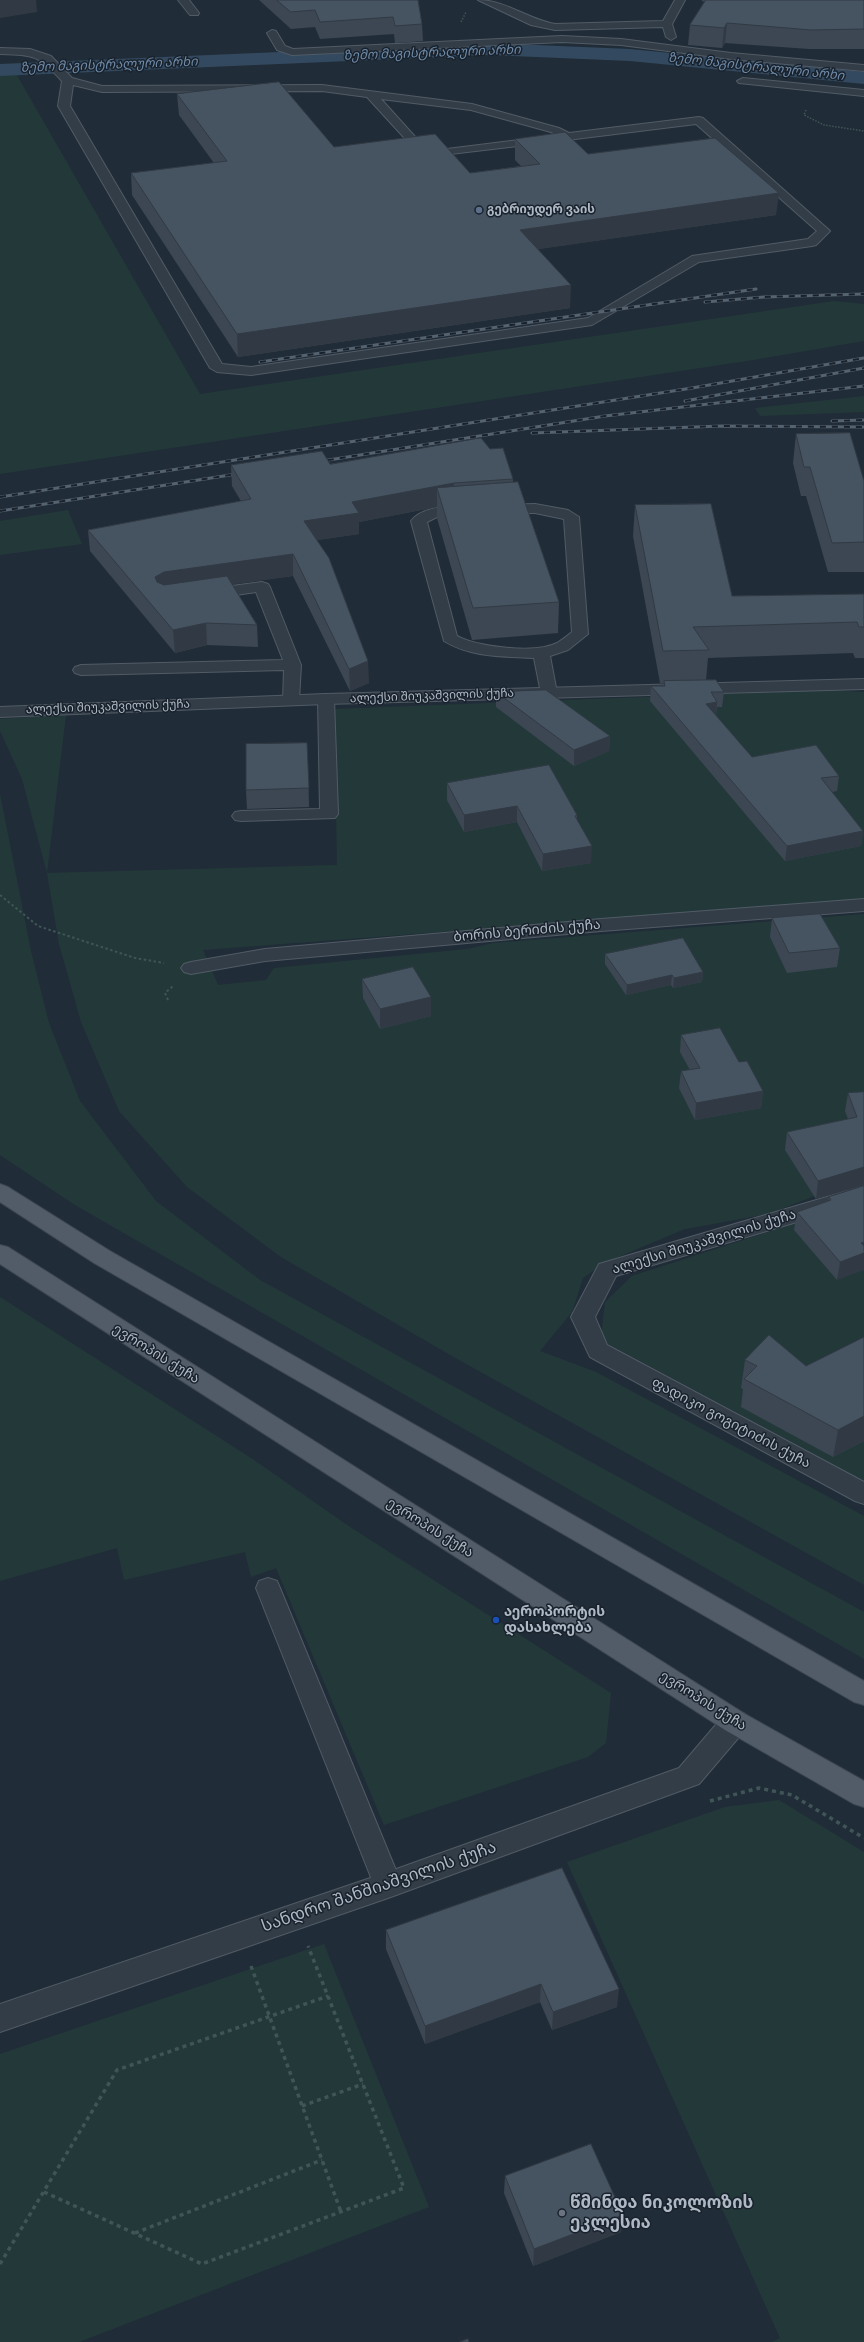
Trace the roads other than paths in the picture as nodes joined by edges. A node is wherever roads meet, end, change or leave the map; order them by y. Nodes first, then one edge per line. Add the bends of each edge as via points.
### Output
1 (182, 0) edge
2 (483, 0) edge
3 (680, 0) edge
4 (194, 13) dead end
5 (667, 24) junction
6 (272, 33) dead end
7 (688, 49) junction
8 (0, 51) edge
9 (864, 68) edge
10 (68, 80) junction
11 (743, 81) dead end
12 (864, 93) edge
13 (370, 94) junction
14 (567, 137) junction
15 (196, 596) edge
16 (541, 653) junction
17 (293, 665) junction
18 (81, 670) dead end
19 (864, 684) edge
20 (549, 693) junction
21 (326, 699) junction
22 (291, 700) junction
23 (0, 712) edge
24 (241, 816) dead end
25 (864, 906) edge
26 (191, 968) road end
27 (0, 1192) edge
28 (864, 1194) edge
29 (0, 1253) edge
30 (598, 1351) joint
31 (864, 1494) edge
32 (268, 1588) dead end
33 (864, 1694) edge
34 (735, 1722) junction
35 (864, 1795) edge
36 (388, 1885) junction
37 (0, 2018) edge

1 - 4 lane
2 - 5 lane via 535,23 555,27
3 - 5 lane
5 - 7 lane via 672,38
6 - 7 lane via 281,48 292,52 562,39
7 - 9 lane via 731,56
8 - 10 lane via 30,52 47,58
10 - 13 lane via 102,89 322,88
10 - 14 lane via 64,106 217,368 251,371 592,321 696,259 812,242 824,231 698,120
11 - 12 lane
13 - 14 lane via 472,107 555,130
13 - 14 lane via 414,142 446,153
15 - 17 lane via 262,587
16 - 16 lane via 562,647 580,634 571,517 558,510 525,507 435,513 419,521 450,638 459,645 472,649
16 - 20 lane
17 - 18 lane
17 - 22 lane
19 - 20 street, ალექსი შიუკაშვილის ქუჩა
20 - 21 street, ალექსი შიუკაშვილის ქუჩა
21 - 22 street, ალექსი შიუკაშვილის ქუჩა
21 - 24 lane via 329,814
22 - 23 street, ალექსი შიუკაშვილის ქუჩა
25 - 26 street, ბორის ბერიძის ქუჩა via 600,924 280,954
27 - 33 main road via 102,1257
28 - 30 street, ალექსი შიუკაშვილის ქუჩა via 607,1270 583,1317
29 - 34 main road, ევროპის ქუჩა
30 - 31 street, ფადიკო გოგიტიძის ქუჩა
32 - 36 lane
34 - 35 main road, ევროპის ქუჩა
34 - 36 street, სანდრო შანშიაშვილის ქუჩა via 689,1776
36 - 37 street, სანდრო შანშიაშვილის ქუჩა

